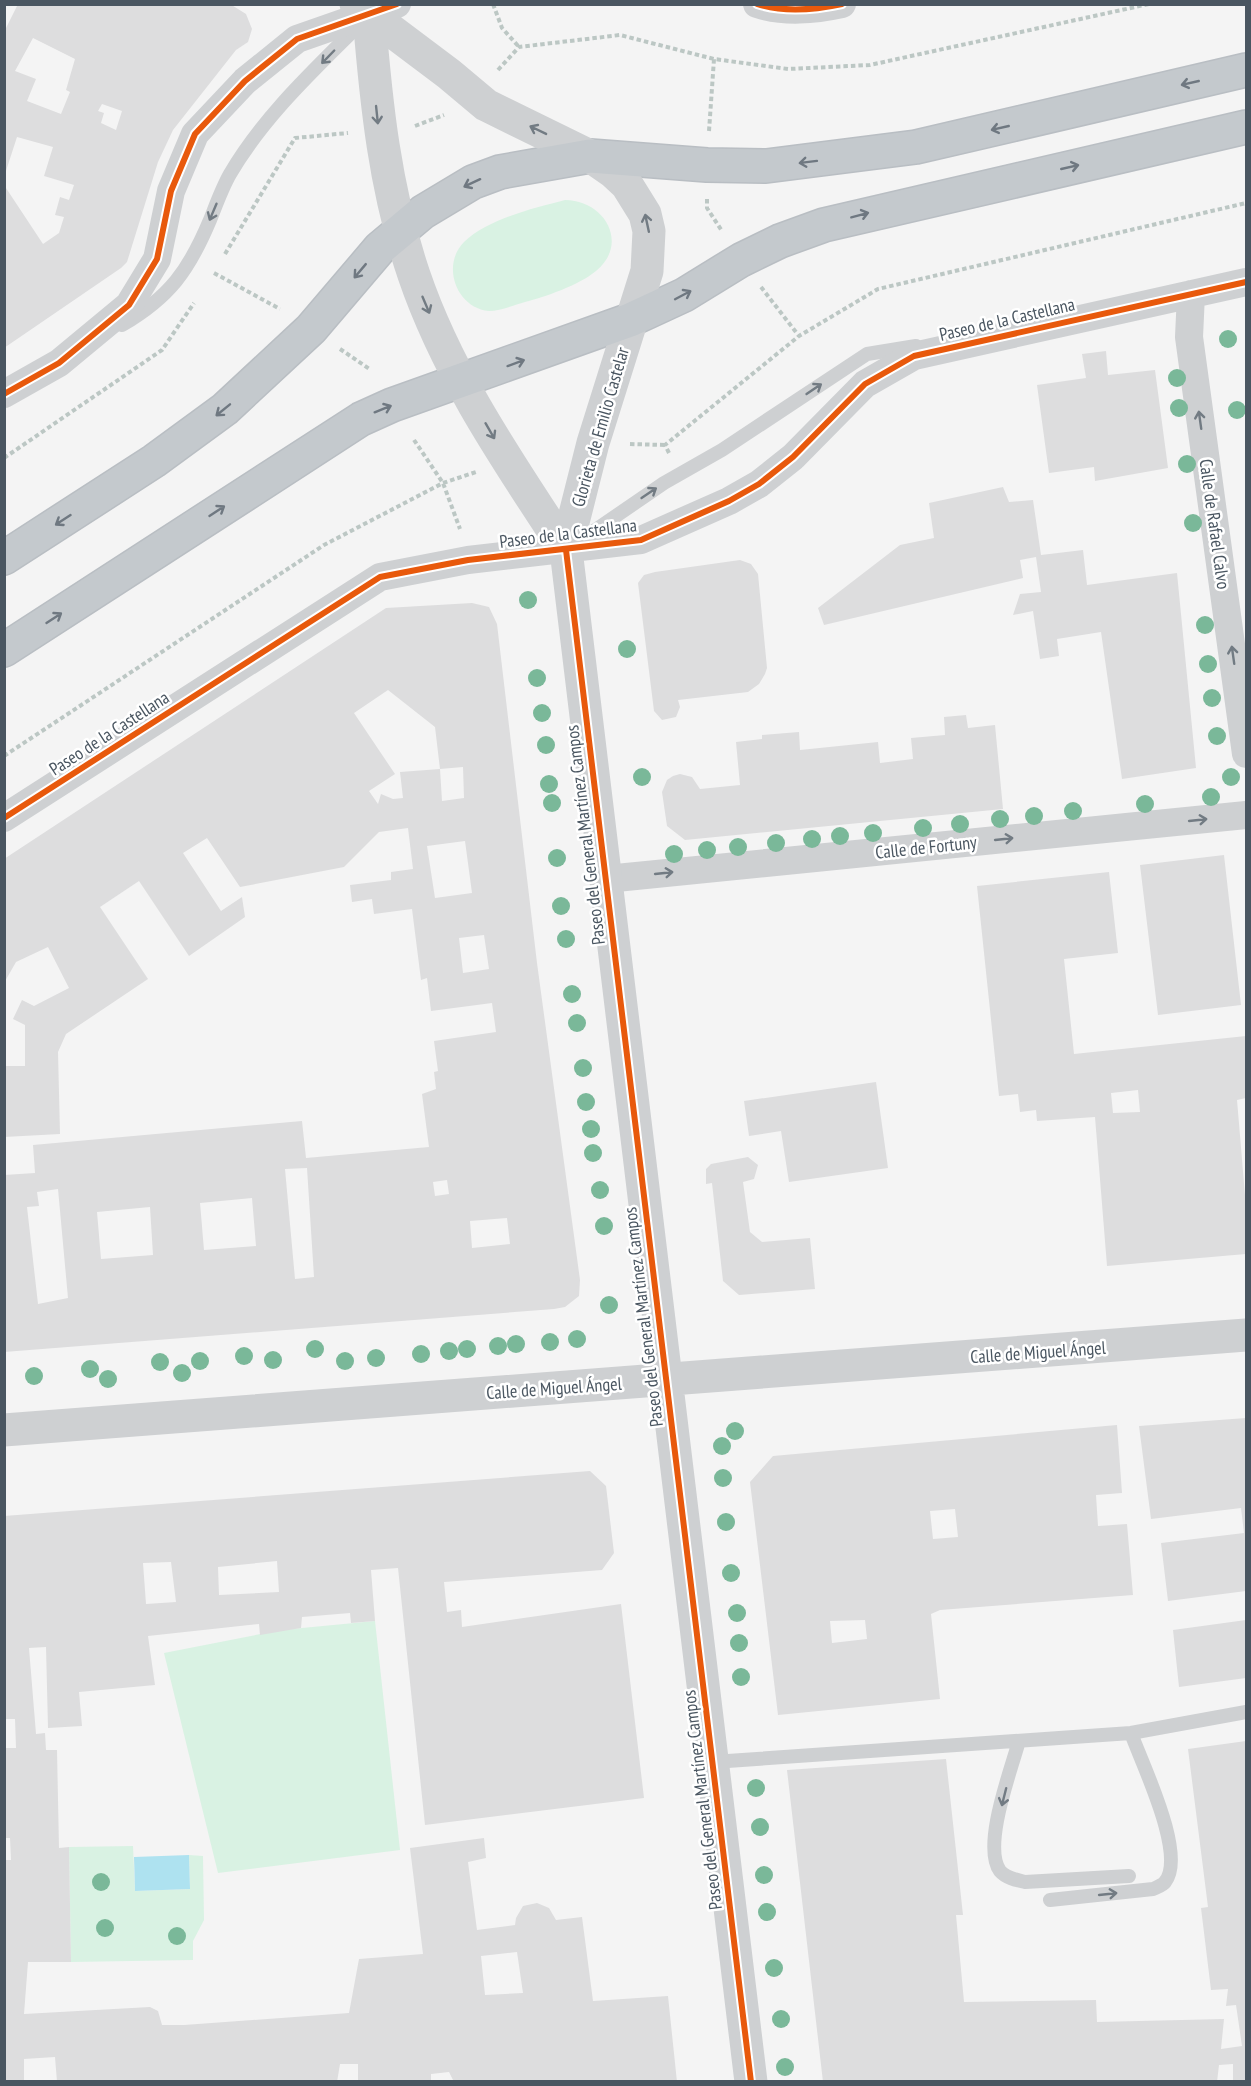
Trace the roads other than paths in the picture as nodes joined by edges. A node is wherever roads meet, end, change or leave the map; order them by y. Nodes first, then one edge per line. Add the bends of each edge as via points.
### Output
1 (757, 4) edge
2 (842, 4) edge
3 (374, 8) edge
4 (1246, 70) edge
5 (1246, 127) edge
6 (590, 156) junction
7 (401, 230) junction
8 (1246, 282) edge
9 (1191, 294) junction
10 (630, 320) junction
11 (966, 343) junction
12 (59, 363) junction
13 (460, 381) junction
14 (4, 394) edge
15 (566, 550) junction
16 (4, 558) edge
17 (4, 650) edge
18 (1246, 754) edge
19 (1246, 815) edge
20 (4, 818) edge
21 (606, 879) junction
22 (1246, 1335) edge
23 (666, 1380) junction
24 (4, 1430) edge
25 (1246, 1712) edge
26 (1131, 1733) junction
27 (1019, 1741) junction
28 (713, 1762) junction
29 (1129, 1876) dead end
30 (1050, 1900) dead end
31 (751, 2082) edge

1 - 2 street via 770,9 798,10
6 -> 3 street, Glorieta de Emilio Castelar via 486,105
3 -> 7 street, Glorieta de Emilio Castelar via 379,130
3 -> 12 lane via 273,112 229,175 196,254 175,285 150,309
3 - 12 street via 297,39 245,81 195,134 171,191 157,259 129,305
4 -> 6 highway via 916,147 766,166
10 -> 5 highway via 684,295 780,241 860,215
6 -> 7 highway via 523,167 473,182
10 -> 6 street, Glorieta de Emilio Castelar via 647,271 649,231 645,214 627,185
7 -> 13 street, Glorieta de Emilio Castelar via 414,275
7 -> 16 highway via 380,248 311,329 225,409 154,461
8 - 9 street, Paseo de la Castellana
9 - 11 street, Paseo de la Castellana
18 -> 9 street, Calle de Rafael Calvo via 1189,337
13 -> 10 highway, Glorieta de Emilio Castelar
10 - 15 street, Glorieta de Emilio Castelar
15 -> 11 lane via 867,354
11 - 15 street, Paseo de la Castellana via 914,356 884,371 865,384 793,457 729,501 640,540
12 - 14 street
13 -> 15 street, Glorieta de Emilio Castelar
17 -> 13 highway via 360,419
15 - 20 street, Paseo de la Castellana via 468,560 380,577
15 - 21 street, Paseo del General Martínez Campos
21 -> 19 street, Calle de Fortuny
21 - 23 street, Paseo del General Martínez Campos
22 - 23 street, Calle de Miguel Ángel
23 - 24 street, Calle de Miguel Ángel
23 - 28 street, Paseo del General Martínez Campos
25 - 26 lane
26 - 27 lane
30 -> 26 lane via 1154,1889 1165,1883 1172,1853
27 - 28 lane
27 -> 29 lane via 993,1841 994,1858 1001,1872 1025,1882
28 - 31 street, Paseo del General Martínez Campos

